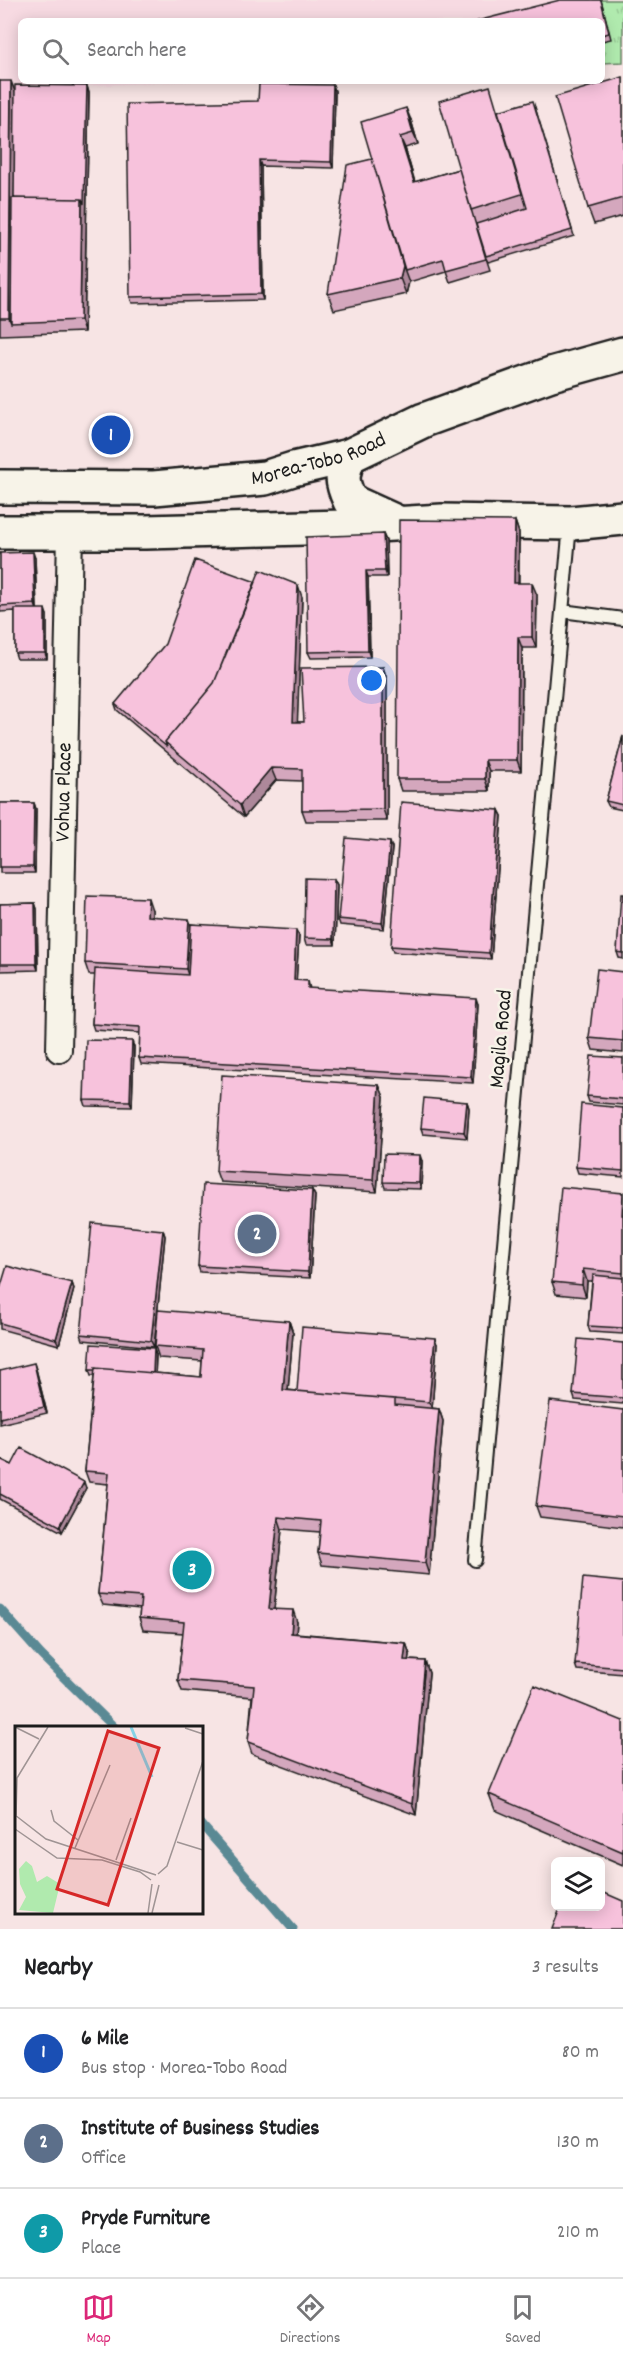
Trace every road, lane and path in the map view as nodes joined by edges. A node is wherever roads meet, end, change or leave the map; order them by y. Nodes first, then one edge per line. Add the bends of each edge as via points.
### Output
1 (623, 354) edge
2 (349, 456) junction
3 (0, 487) edge
4 (623, 518) edge
5 (571, 522) junction
6 (399, 523) junction
7 (0, 532) edge
8 (70, 533) junction
9 (562, 611) junction
10 (623, 619) edge
11 (59, 1050) dead end
12 (475, 1560) dead end

1 - 2 highway, Morea-Tobo Road via 551,374 424,420
2 - 3 highway, Morea-Tobo Road via 265,478 231,482 154,488
2 - 6 highway via 342,483 350,501
4 - 5 highway
5 - 6 highway
5 - 9 lane, Magila Road
6 - 8 highway
7 - 8 highway
8 - 11 street, Vohua Place
9 - 10 lane
9 - 12 lane, Magila Road

